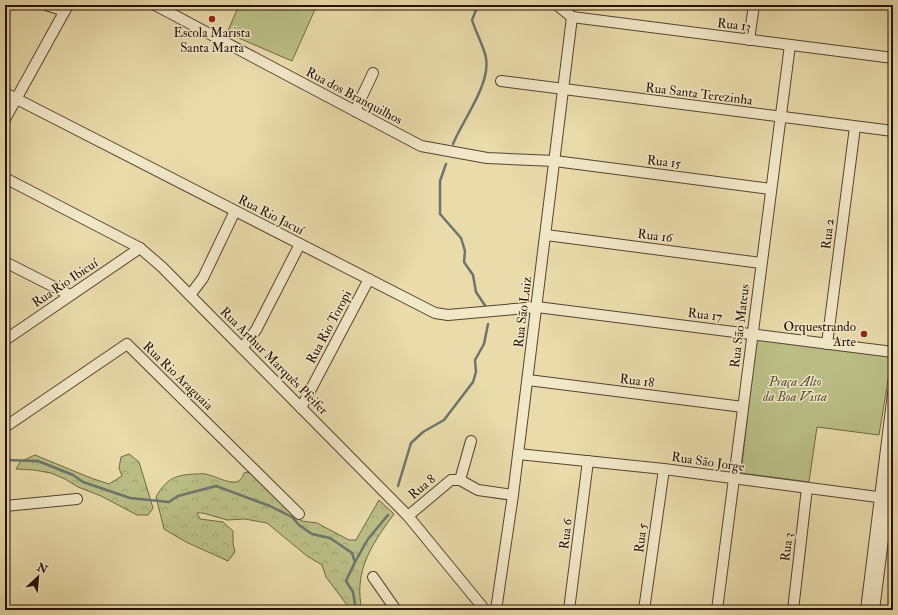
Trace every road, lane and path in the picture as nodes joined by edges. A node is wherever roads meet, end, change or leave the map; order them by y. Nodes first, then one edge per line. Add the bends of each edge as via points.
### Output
1 (46, 5) edge
2 (155, 5) edge
3 (557, 5) edge
4 (754, 5) edge
5 (66, 8) edge
6 (572, 17) junction
7 (749, 40) junction
8 (790, 45) junction
9 (893, 58) edge
10 (374, 73) dead end
11 (501, 81) dead end
12 (564, 89) junction
13 (5, 93) edge
14 (16, 98) junction
15 (355, 111) junction
16 (780, 117) junction
17 (5, 119) edge
18 (855, 126) junction
19 (893, 131) edge
20 (555, 161) junction
21 (5, 178) edge
22 (771, 189) junction
23 (236, 211) junction
24 (546, 235) junction
25 (300, 244) junction
26 (140, 248) junction
27 (5, 262) edge
28 (761, 263) junction
29 (369, 279) junction
30 (190, 295) junction
31 (70, 296) junction
32 (537, 307) junction
33 (752, 334) junction
34 (5, 340) edge
35 (827, 344) junction
36 (242, 348) junction
37 (893, 352) edge
38 (528, 380) junction
39 (893, 393) edge
40 (743, 407) junction
41 (301, 408) junction
42 (5, 427) edge
43 (471, 441) dead end
44 (518, 454) junction
45 (588, 461) junction
46 (893, 462) edge
47 (664, 469) junction
48 (734, 478) junction
49 (460, 480) junction
50 (807, 488) junction
51 (513, 494) junction
52 (887, 498) edge
53 (77, 499) dead end
54 (5, 506) edge
55 (300, 514) dead end
56 (408, 516) junction
57 (373, 577) dead end
58 (396, 610) edge
59 (485, 610) edge
60 (496, 610) edge
61 (569, 610) edge
62 (644, 610) edge
63 (717, 610) edge
64 (792, 610) edge
65 (866, 610) edge
66 (874, 610) edge

1 - 5 street
2 - 15 street, Rua dos Branquilhos
3 - 6 street
4 - 7 street
5 - 14 street
6 - 7 street, Rua 13
6 - 12 street, Rua São Luiz
7 - 8 street, Rua 13
8 - 9 street, Rua 13
8 - 16 street, Rua São Mateus
10 - 15 street
11 - 12 street, Rua Santa Terezinha
12 - 16 street, Rua Santa Terezinha
12 - 20 street, Rua São Luiz
13 - 14 street, Rua Rio Jacuí
14 - 17 street
14 - 23 street, Rua Rio Jacuí
15 - 20 street, Rua dos Branquilhos via 421,146 487,158
16 - 18 street, Rua Santa Terezinha
16 - 22 street, Rua São Mateus
18 - 19 street, Rua Santa Terezinha
18 - 35 street, Rua 2
20 - 22 street, Rua 15
20 - 24 street, Rua São Luiz
21 - 26 street, Rua Arthur Marquês Pfeifer
22 - 28 street, Rua São Mateus
23 - 25 street, Rua Rio Jacuí
23 - 30 street via 203,278
24 - 28 street, Rua 16
24 - 32 street, Rua São Luiz
25 - 29 street, Rua Rio Jacuí
25 - 36 street via 256,330
26 - 30 street, Rua Arthur Marquês Pfeifer
26 - 31 street, Rua Rio Ibicuí
27 - 31 street
28 - 33 street, Rua São Mateus
29 - 32 street, Rua Rio Jacuí via 435,313 448,315
29 - 41 street, Rua Rio Toropi
30 - 36 street, Rua Arthur Marquês Pfeifer
31 - 34 street, Rua Rio Ibicuí
32 - 33 street, Rua 17
32 - 38 street, Rua São Luiz
33 - 35 street, Rua 17
33 - 40 street, Rua São Mateus
35 - 37 street, Rua 17
36 - 41 street, Rua Arthur Marquês Pfeifer
38 - 40 street, Rua 18
38 - 44 street, Rua São Luiz
39 - 52 street
40 - 48 street, Rua São Mateus
41 - 56 street, Rua Arthur Marquês Pfeifer
42 - 55 street, Rua Rio Araguaia via 127,344
43 - 49 street
44 - 45 street, Rua São Jorge
44 - 51 street, Rua São Luiz
45 - 47 street, Rua São Jorge
45 - 61 street, Rua 6
46 - 52 street
47 - 48 street, Rua São Jorge
47 - 62 street, Rua 5
48 - 50 street, Rua São Jorge
48 - 63 street, Rua São Mateus
49 - 51 street via 478,490
49 - 56 street, Rua 8 via 450,480
50 - 52 street, Rua São Jorge
50 - 64 street, Rua 3
51 - 60 street, Rua São Luiz
52 - 65 street
52 - 66 street
53 - 54 street
56 - 59 street, Rua Arthur Marquês Pfeifer
57 - 58 street

